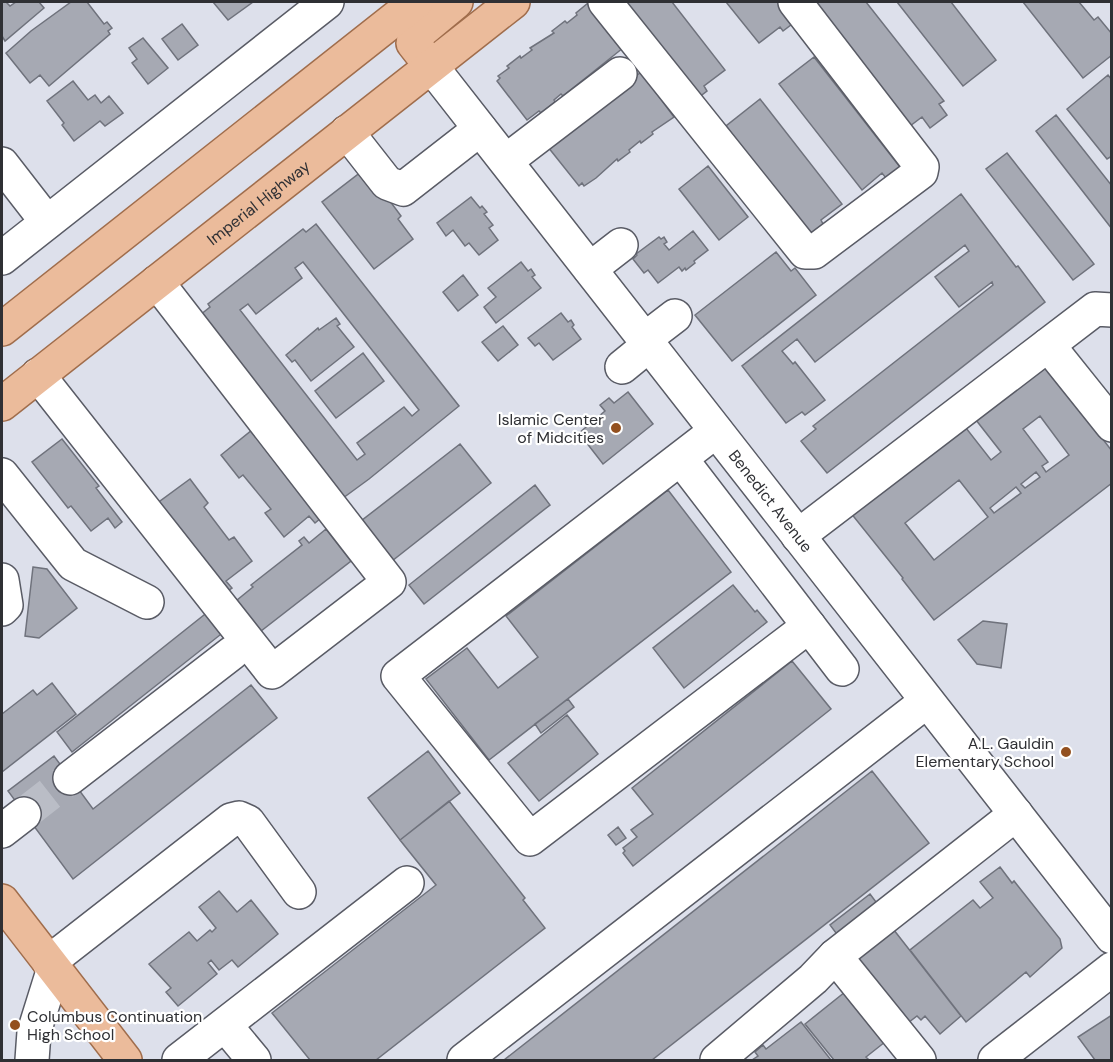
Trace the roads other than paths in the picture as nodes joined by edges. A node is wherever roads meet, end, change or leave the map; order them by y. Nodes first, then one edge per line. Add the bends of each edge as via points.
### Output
1 (327, 2) edge
2 (416, 2) edge
3 (456, 2) edge
4 (513, 2) edge
5 (605, 2) edge
6 (795, 2) edge
7 (431, 66) junction
8 (620, 74) dead end
9 (480, 129) junction
10 (347, 132) junction
11 (506, 161) junction
12 (2, 164) edge
13 (47, 222) junction
14 (621, 246) dead end
15 (2, 258) edge
16 (590, 270) junction
17 (157, 282) junction
18 (1112, 310) edge
19 (675, 316) dead end
20 (2, 329) edge
21 (647, 342) junction
22 (1048, 345) junction
23 (622, 367) dead end
24 (38, 375) junction
25 (2, 404) edge
26 (1112, 425) edge
27 (716, 431) junction
28 (681, 459) junction
29 (2, 475) edge
30 (798, 536) junction
31 (2, 580) edge
32 (147, 602) dead end
33 (2, 609) edge
34 (809, 626) junction
35 (232, 653) dead end
36 (842, 669) dead end
37 (927, 701) junction
38 (70, 778) tunnel mouth
39 (1016, 814) junction
40 (407, 883) dead end
41 (299, 892) dead end
42 (2, 901) edge
43 (1112, 937) edge
44 (835, 956) junction
45 (51, 965) junction
46 (1112, 969) edge
47 (225, 1025) junction
48 (32, 1060) edge
49 (125, 1060) edge
50 (179, 1060) edge
51 (254, 1060) edge
52 (464, 1060) edge
53 (717, 1060) edge
54 (919, 1060) edge
55 (995, 1060) edge

1 - 13 street
2 - 20 main road
3 - 7 main road via 421,31 413,43
4 - 7 main road, Imperial Highway
5 - 6 street via 810,254 921,172 922,167
7 - 9 street, Benedict Avenue
7 - 10 main road, Imperial Highway
8 - 11 street
9 - 10 street via 404,189 387,183
9 - 11 street, Benedict Avenue
10 - 17 main road, Imperial Highway
11 - 16 street, Benedict Avenue
12 - 13 street
13 - 15 street
14 - 16 street
16 - 21 street, Benedict Avenue
17 - 24 main road, Imperial Highway
17 - 24 street via 389,582 272,672
18 - 22 street via 1095,309
19 - 21 street
21 - 23 street
21 - 27 street, Benedict Avenue
22 - 26 street
22 - 30 street
24 - 25 main road, Imperial Highway
27 - 28 street
27 - 30 street, Benedict Avenue
28 - 34 street
28 - 34 street via 398,676 530,839
29 - 32 street via 73,564
30 - 37 street, Benedict Avenue
31 - 33 street via 6,605
34 - 36 street
35 - 38 street
37 - 39 street, Benedict Avenue
37 - 52 street
39 - 43 street, Benedict Avenue
39 - 44 street
40 - 47 street
41 - 45 street via 248,822 231,820
42 - 45 main road
44 - 53 street
44 - 54 street
45 - 48 street via 34,1032
45 - 49 main road
46 - 55 street
47 - 50 street
47 - 51 street

